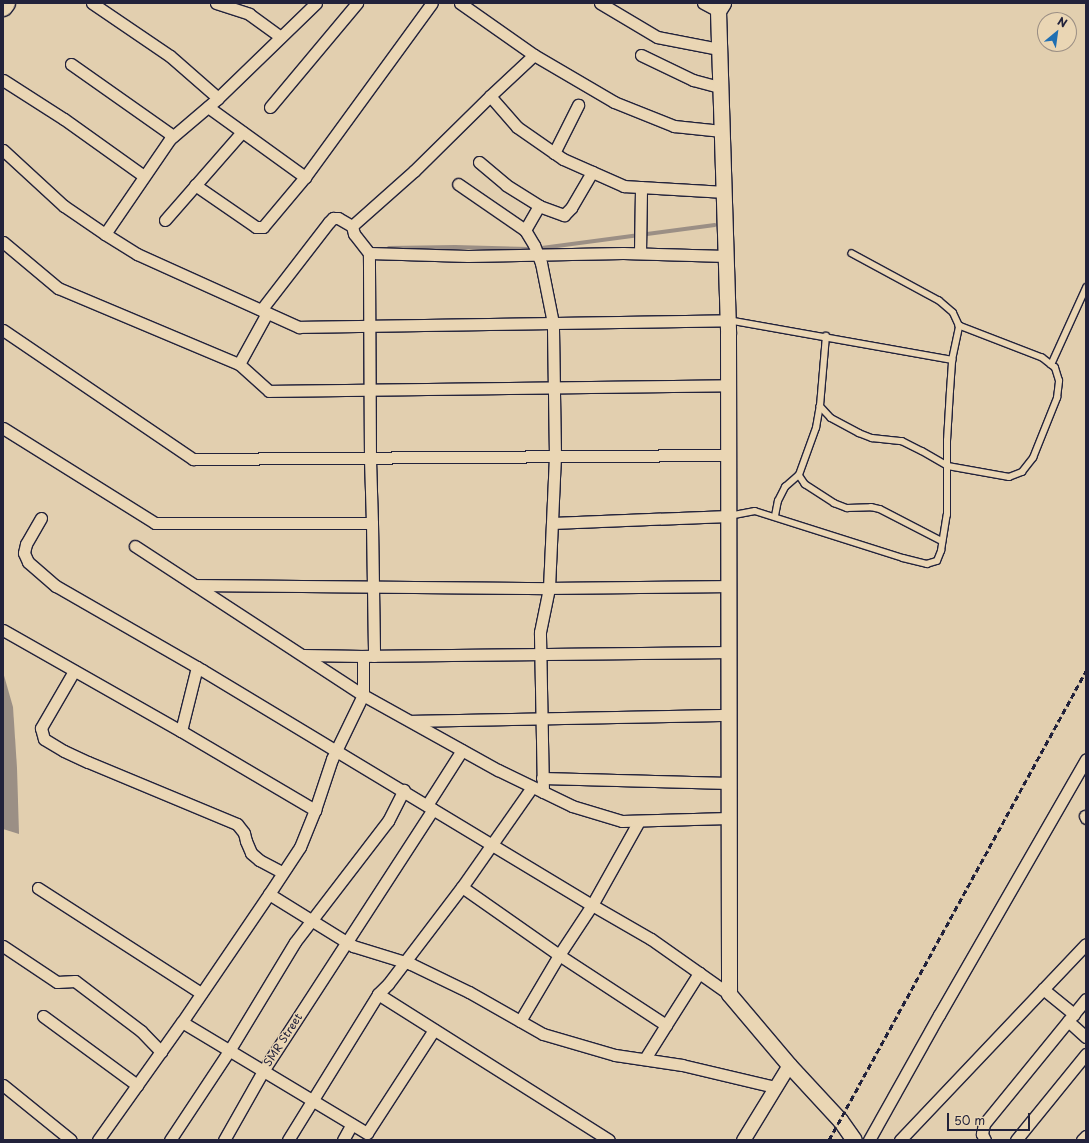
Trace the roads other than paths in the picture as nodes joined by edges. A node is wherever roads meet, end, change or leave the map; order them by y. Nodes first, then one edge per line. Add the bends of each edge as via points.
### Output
1 (6, 3) edge
2 (92, 3) edge
3 (216, 3) edge
4 (316, 3) edge
5 (357, 3) edge
6 (432, 3) edge
7 (460, 3) edge
8 (600, 3) edge
9 (703, 3) edge
10 (3, 7) edge
11 (720, 7) edge
12 (281, 37) junction
13 (719, 49) junction
14 (534, 55) junction
15 (641, 55) dead end
16 (71, 64) dead end
17 (3, 80) edge
18 (720, 87) junction
19 (490, 96) junction
20 (218, 98) junction
21 (578, 105) dead end
22 (208, 107) junction
23 (270, 107) dead end
24 (722, 131) junction
25 (242, 132) junction
26 (173, 136) junction
27 (3, 150) edge
28 (554, 153) junction
29 (479, 162) dead end
30 (592, 172) junction
31 (144, 176) junction
32 (305, 177) junction
33 (458, 184) dead end
34 (195, 185) junction
35 (641, 187) junction
36 (724, 192) junction
37 (539, 206) junction
38 (165, 220) dead end
39 (352, 226) junction
40 (525, 230) junction
41 (105, 234) junction
42 (3, 242) edge
43 (640, 248) junction
44 (369, 253) junction
45 (852, 254) dead end
46 (539, 255) junction
47 (726, 256) junction
48 (1086, 288) edge
49 (264, 311) junction
50 (728, 320) junction
51 (554, 323) junction
52 (959, 326) junction
53 (369, 327) junction
54 (3, 330) edge
55 (826, 336) junction
56 (952, 360) junction
57 (238, 364) junction
58 (1051, 365) junction
59 (728, 386) junction
60 (554, 387) junction
61 (370, 389) junction
62 (820, 406) junction
63 (3, 428) edge
64 (728, 455) junction
65 (555, 456) junction
66 (370, 458) junction
67 (948, 466) junction
68 (799, 475) junction
69 (729, 516) junction
70 (775, 516) junction
71 (42, 518) dead end
72 (372, 523) junction
73 (552, 523) junction
74 (942, 541) junction
75 (135, 546) dead end
76 (195, 585) junction
77 (729, 586) junction
78 (372, 587) junction
79 (549, 588) junction
80 (3, 630) edge
81 (729, 652) junction
82 (540, 654) junction
83 (303, 656) junction
84 (362, 656) junction
85 (374, 656) junction
86 (197, 667) junction
87 (74, 671) junction
88 (363, 695) junction
89 (729, 715) junction
90 (542, 718) junction
91 (412, 721) junction
92 (181, 731) junction
93 (336, 750) junction
94 (462, 750) junction
95 (1086, 759) edge
96 (542, 778) junction
97 (729, 783) junction
98 (532, 787) junction
99 (404, 790) junction
100 (543, 792) junction
101 (430, 807) junction
102 (315, 810) junction
103 (729, 818) junction
104 (639, 821) junction
105 (493, 844) junction
106 (282, 872) junction
107 (462, 886) junction
108 (38, 888) dead end
109 (269, 894) junction
110 (592, 904) junction
111 (311, 920) junction
112 (346, 942) junction
113 (1086, 944) edge
114 (3, 946) edge
115 (559, 954) junction
116 (404, 962) junction
117 (699, 973) junction
118 (1043, 989) junction
119 (201, 993) junction
120 (378, 994) junction
121 (729, 994) junction
122 (1086, 999) edge
123 (43, 1016) dead end
124 (1071, 1018) junction
125 (520, 1021) junction
126 (182, 1022) junction
127 (666, 1025) junction
128 (434, 1030) junction
129 (1086, 1037) edge
130 (229, 1050) junction
131 (161, 1052) junction
132 (1086, 1054) edge
133 (646, 1060) junction
134 (789, 1065) junction
135 (263, 1071) junction
136 (3, 1085) edge
137 (138, 1085) junction
138 (775, 1087) junction
139 (312, 1100) junction
140 (352, 1124) junction
141 (1086, 1136) edge
142 (71, 1140) edge
143 (98, 1140) edge
144 (170, 1140) edge
145 (224, 1140) edge
146 (288, 1140) edge
147 (343, 1140) edge
148 (609, 1140) edge
149 (743, 1140) edge
150 (854, 1140) edge
151 (869, 1140) edge
152 (900, 1140) edge
153 (985, 1140) edge
154 (1016, 1140) edge
155 (1082, 1140) edge

1 - 10 main road
2 - 20 street via 170,56
3 - 12 street via 249,14
4 - 12 street
5 - 23 street
6 - 32 street
7 - 14 street
8 - 13 street via 657,37
9 - 11 street
11 - 13 main road
12 - 20 street
13 - 18 main road
14 - 19 street
14 - 24 street via 621,105 674,126
15 - 18 street via 693,80
16 - 26 street
17 - 31 street via 64,119
18 - 24 main road
19 - 28 street via 517,127
19 - 39 street via 414,171
20 - 22 street
21 - 28 street
22 - 25 street
22 - 26 street
24 - 36 main road
25 - 32 street
25 - 34 street
26 - 31 street
27 - 41 street via 64,206
28 - 30 street
29 - 37 street via 506,186
30 - 35 street via 624,186
30 - 37 street via 564,215
31 - 41 street
32 - 34 street via 261,228
33 - 40 street
34 - 38 street
35 - 36 street
35 - 43 street
36 - 47 main road
37 - 40 street
39 - 44 street via 354,234
39 - 49 street via 338,218 328,222
40 - 46 street
41 - 49 street via 137,254
42 - 57 street via 58,288
43 - 46 street
43 - 47 street
44 - 46 street
44 - 53 street
45 - 52 lane via 939,301 953,313
46 - 51 street
47 - 50 main road
48 - 58 lane
49 - 53 street via 299,327
49 - 57 street
50 - 51 street
50 - 55 lane
50 - 59 main road
51 - 53 street
51 - 60 street
52 - 56 lane
52 - 58 lane via 1042,358
53 - 61 street
54 - 66 street via 193,459
55 - 56 lane
55 - 62 lane
56 - 67 lane
57 - 61 street via 269,391
58 - 67 lane via 1055,368 1059,381 1057,398 1033,458 1022,472 1009,477
59 - 60 street
59 - 64 main road
60 - 61 street
60 - 65 street
61 - 66 street
62 - 67 lane via 831,418 859,433 872,438 902,442
62 - 68 lane via 816,428
63 - 72 street via 155,523
64 - 65 street
64 - 69 main road
65 - 66 street
65 - 73 street
66 - 72 street
67 - 74 lane via 947,516
68 - 70 lane via 785,487 778,501
68 - 74 lane via 805,484 834,503 847,508 880,509
69 - 70 lane via 755,511
69 - 73 street
69 - 77 main road
70 - 74 lane via 928,564 937,561
71 - 86 street via 26,544 24,553 28,562 38,572 56,586
72 - 78 street
73 - 79 street
75 - 76 street
76 - 78 street
76 - 83 street
77 - 79 street
77 - 81 main road
78 - 79 street
78 - 85 street
79 - 82 street via 540,632
80 - 87 street
81 - 82 street
81 - 89 main road
82 - 85 street
82 - 90 street
83 - 84 street
83 - 88 street
84 - 85 street
84 - 88 street
86 - 92 street
86 - 93 street
87 - 92 street
87 - 106 street via 41,728 44,739 82,759 237,824 244,833 251,853
88 - 91 street
88 - 93 street
89 - 90 street
89 - 97 main road
90 - 91 street
90 - 96 street
91 - 94 street
92 - 102 street
93 - 99 street
93 - 102 street
94 - 98 street
94 - 101 street, SMR Street
95 - 151 street
96 - 97 street
96 - 100 street
97 - 103 main road
98 - 100 street
98 - 105 street
99 - 101 street
99 - 111 street via 388,821
100 - 104 street via 572,806 622,821
101 - 105 street
101 - 112 street, SMR Street
102 - 106 street via 300,847
103 - 104 street
103 - 121 main road
104 - 110 street
105 - 107 street
105 - 110 street
106 - 109 street
107 - 115 street
107 - 116 street
108 - 119 street
109 - 111 street
109 - 119 street
110 - 115 street
110 - 117 street via 651,939
111 - 112 street
111 - 130 street
112 - 116 street
112 - 135 street, SMR Street
113 - 118 street
114 - 131 street via 57,982 75,981 141,1031
115 - 125 street
115 - 127 street
116 - 120 street
116 - 125 street via 469,992
117 - 121 street
117 - 127 street
118 - 124 street
118 - 152 street
119 - 126 street
120 - 128 street
120 - 139 street
121 - 134 main road
122 - 124 street
123 - 137 street
124 - 129 street
124 - 153 street via 984,1124 982,1134
125 - 133 street via 543,1034 615,1055
126 - 130 street
126 - 131 street
127 - 133 street
128 - 140 street via 367,1133
128 - 148 street
130 - 135 street
130 - 144 street
131 - 137 street
132 - 154 street
133 - 138 street via 689,1066
134 - 138 street
134 - 150 main road via 840,1120
135 - 139 street
135 - 145 street, SMR Street
136 - 142 street
137 - 143 street
138 - 149 street
139 - 140 street
139 - 146 street
140 - 147 street
141 - 155 street

